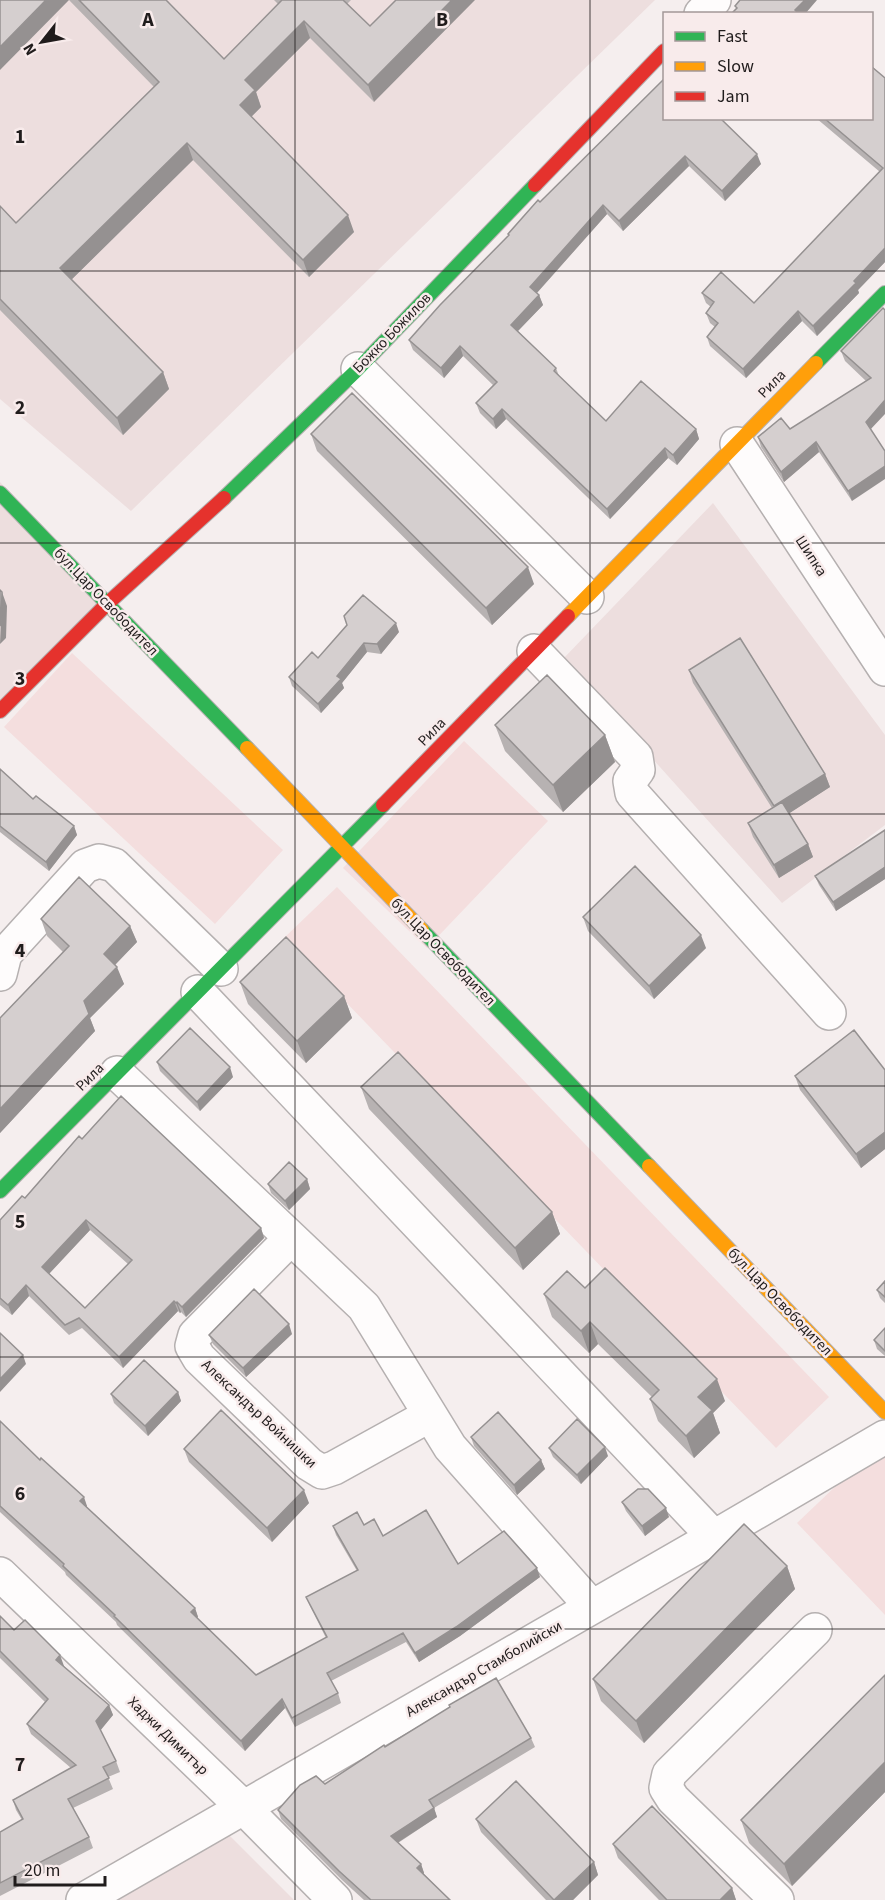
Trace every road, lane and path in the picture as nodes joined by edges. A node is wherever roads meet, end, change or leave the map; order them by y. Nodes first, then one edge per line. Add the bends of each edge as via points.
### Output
1 (714, 0) edge
2 (703, 12) edge
3 (663, 52) edge
4 (885, 293) edge
5 (358, 369) junction
6 (737, 444) junction
7 (0, 493) edge
8 (587, 597) junction
9 (108, 603) junction
10 (534, 651) junction
11 (885, 669) edge
12 (0, 711) edge
13 (342, 847) junction
14 (221, 969) junction
15 (0, 974) edge
16 (198, 992) junction
17 (829, 1013) dead end
18 (117, 1073) junction
19 (0, 1191) edge
20 (291, 1238) junction
21 (885, 1412) edge
22 (430, 1415) junction
23 (885, 1437) edge
24 (714, 1538) junction
25 (0, 1574) edge
26 (592, 1607) junction
27 (816, 1630) dead end
28 (243, 1807) junction
29 (83, 1900) edge
30 (335, 1900) edge
31 (777, 1900) edge

1 - 2 street
3 - 5 street, Божко Божилов
4 - 6 street, Рила
5 - 8 street
5 - 9 street, Божко Божилов
6 - 8 street, Рила
6 - 11 street, Шипка
7 - 9 street, бул.Цар Освободител
8 - 10 street, Рила
9 - 12 street, Божко Божилов
9 - 13 street, бул.Цар Освободител
10 - 13 street, Рила
10 - 17 street via 636,757 638,770 630,781 632,794
13 - 14 street, Рила
13 - 21 street, бул.Цар Освободител
14 - 15 street via 114,864 99,861 85,866 5,954
14 - 16 street, Рила
16 - 18 street, Рила
16 - 24 street
18 - 19 street, Рила
18 - 20 street
20 - 22 street via 364,1307
20 - 22 street, Александър Войнишки via 195,1335 192,1346 199,1358 321,1472
22 - 26 street via 450,1448
23 - 24 street, Александър Стамболийски
24 - 26 street, Александър Стамболийски
25 - 28 street, Хаджи Димитър
26 - 28 street, Александър Стамболийски
27 - 31 street via 669,1774 666,1788 673,1800
28 - 29 street, Александър Стамболийски
28 - 30 street, Хаджи Димитър

